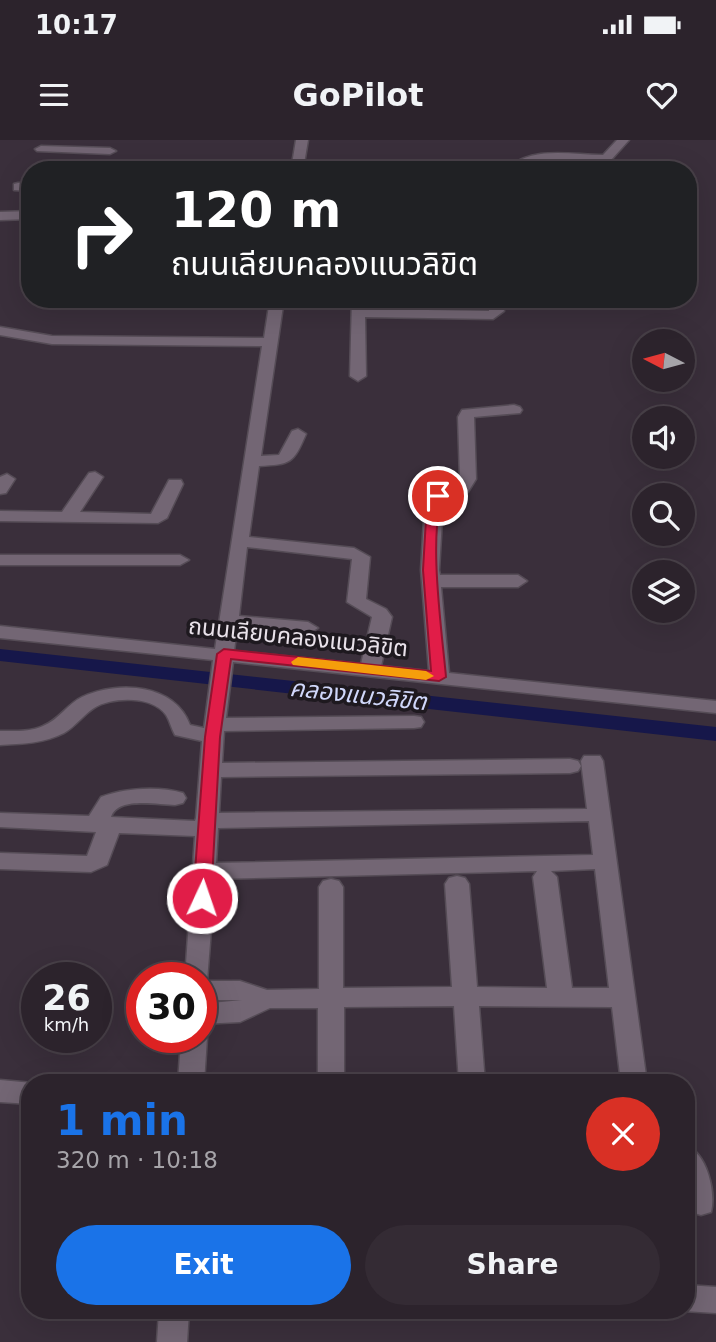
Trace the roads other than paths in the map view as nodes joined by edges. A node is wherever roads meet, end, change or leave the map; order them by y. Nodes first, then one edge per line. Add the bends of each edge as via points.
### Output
1 (302, 140) edge
2 (623, 140) edge
3 (41, 149) dead end
4 (109, 150) edge
5 (298, 161) edge
6 (524, 161) edge
7 (612, 161) edge
8 (612, 161) edge
9 (21, 215) edge
10 (0, 216) edge
11 (276, 308) edge
12 (358, 308) edge
13 (388, 308) edge
14 (496, 308) edge
15 (0, 331) edge
16 (270, 342) junction
17 (358, 376) dead end
18 (514, 411) dead end
19 (298, 434) dead end
20 (251, 462) junction
21 (95, 477) dead end
22 (175, 484) dead end
23 (0, 516) edge
24 (67, 518) junction
25 (239, 541) junction
26 (0, 560) edge
27 (180, 560) dead end
28 (431, 581) junction
29 (518, 581) dead end
30 (229, 621) junction
31 (308, 628) dead end
32 (0, 632) edge
33 (223, 660) junction
34 (370, 670) junction
35 (439, 677) junction
36 (716, 707) edge
37 (414, 722) dead end
38 (213, 731) junction
39 (0, 738) edge
40 (211, 770) junction
41 (175, 798) dead end
42 (583, 815) dead end
43 (0, 820) edge
44 (104, 824) junction
45 (206, 825) junction
46 (0, 861) edge
47 (591, 862) dead end
48 (204, 871) junction
49 (545, 877) dead end
50 (457, 884) dead end
51 (331, 887) dead end
52 (198, 962) edge
53 (217, 991) edge
54 (465, 996) junction
55 (332, 997) junction
56 (561, 997) junction
57 (621, 998) junction
58 (267, 999) junction
59 (217, 1013) edge
60 (193, 1053) edge
61 (192, 1074) edge
62 (331, 1074) edge
63 (471, 1074) edge
64 (633, 1074) edge
65 (0, 1091) edge
66 (21, 1092) edge
67 (695, 1174) edge
68 (701, 1203) dead end
69 (695, 1299) edge
70 (716, 1300) edge
71 (173, 1319) edge
72 (172, 1342) edge

1 - 5 street
2 - 7 street
3 - 4 street
6 - 8 street via 538,156
9 - 10 street
11 - 16 street
12 - 17 street
13 - 14 street via 493,315
15 - 16 street via 59,341
16 - 20 street
18 - 28 street via 474,411 466,417 468,480 461,491 438,496 434,502
19 - 20 street via 283,460
20 - 25 street
21 - 24 street
22 - 24 street via 158,518
23 - 24 street
25 - 30 street
25 - 34 street via 361,556 356,602 382,617
26 - 27 street
28 - 29 street
28 - 35 street
30 - 31 street
30 - 33 street
32 - 33 street, ถนนเลียบคลองแนวลิขิต
33 - 34 street, ถนนเลียบคลองแนวลิขิต
33 - 38 street
34 - 35 street, ถนนเลียบคลองแนวลิขิต
35 - 36 street, ถนนเลียบคลองแนวลิขิต
37 - 38 street
38 - 39 street via 182,730 165,704 108,696 86,704 60,727
38 - 40 street
40 - 45 street
40 - 57 street via 581,763
41 - 44 street via 111,800 104,806
42 - 45 street
43 - 44 street
44 - 45 street
44 - 46 street via 99,859 91,864
45 - 48 street
47 - 48 street
48 - 52 street
49 - 56 street
50 - 54 street
51 - 55 street
53 - 58 street via 240,990
54 - 55 street
54 - 56 street
54 - 63 street
55 - 58 street
55 - 62 street
56 - 57 street
57 - 64 street
58 - 59 street via 240,1012
60 - 61 street
65 - 66 street
67 - 68 street
69 - 70 street
71 - 72 street

